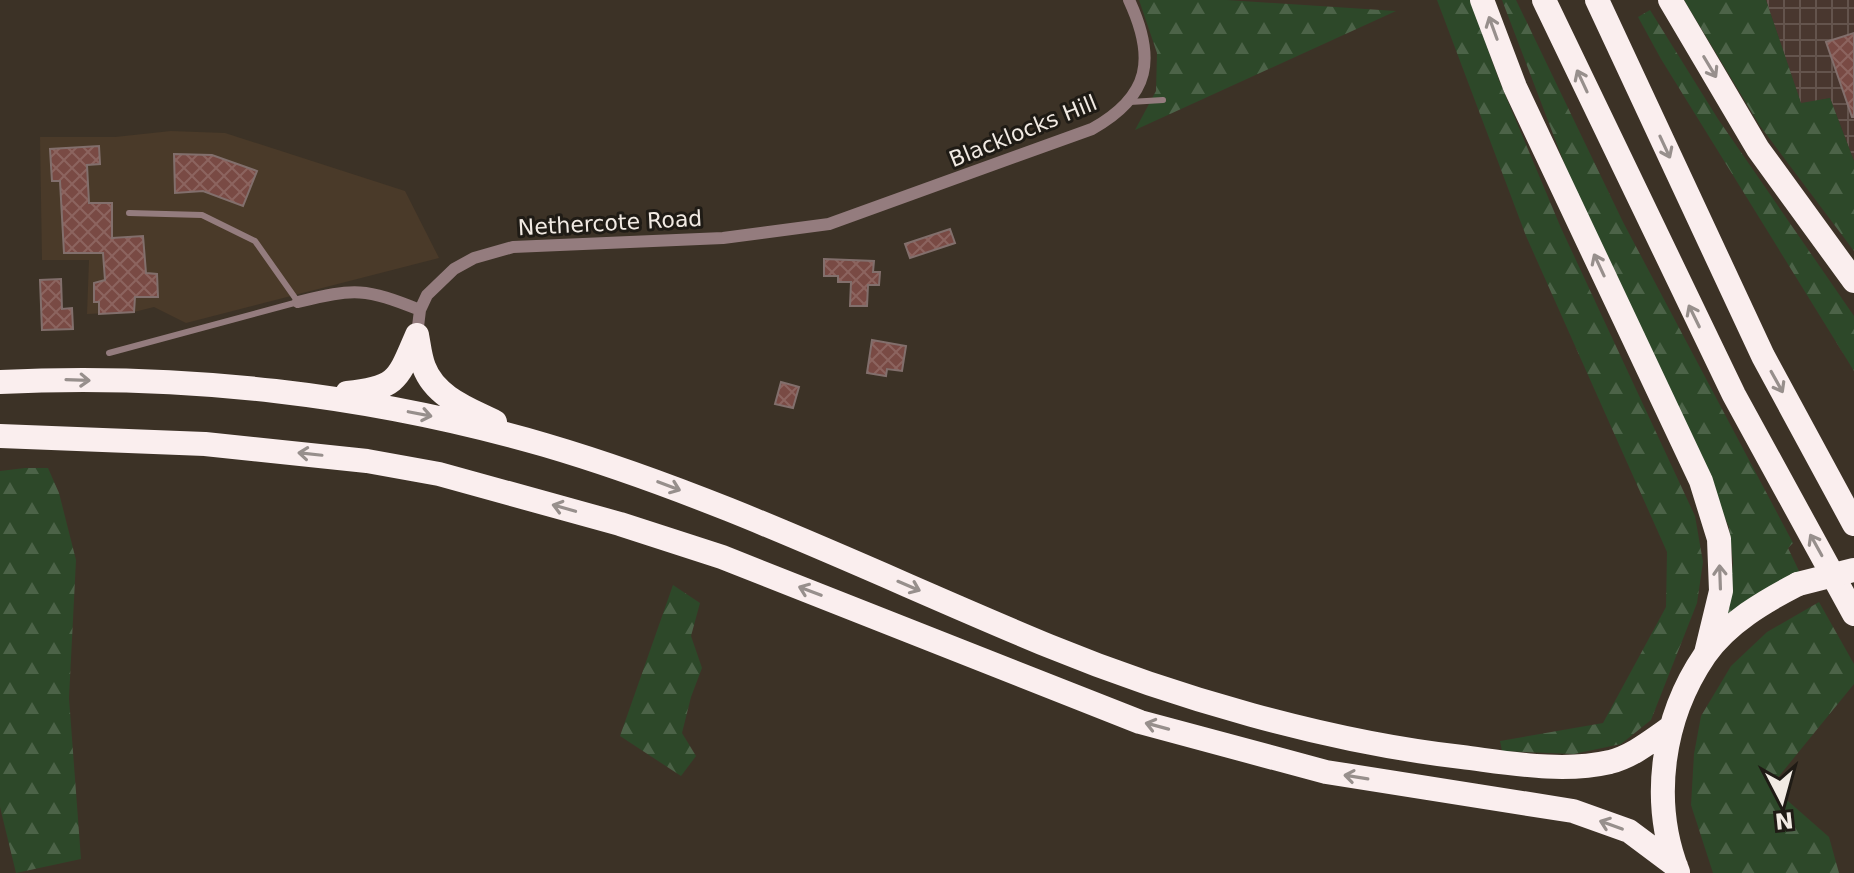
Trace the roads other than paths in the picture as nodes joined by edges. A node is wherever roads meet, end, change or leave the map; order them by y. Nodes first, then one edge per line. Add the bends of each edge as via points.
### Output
1 (1129, 0) edge
2 (1482, 0) edge
3 (1544, 0) edge
4 (1597, 0) edge
5 (1670, 0) edge
6 (1163, 100) dead end
7 (1130, 102) junction
8 (129, 213) dead end
9 (827, 224) joint
10 (1854, 281) edge
11 (298, 302) junction
12 (420, 310) junction
13 (417, 335) junction
14 (109, 353) dead end
15 (0, 382) edge
16 (313, 396) junction
17 (0, 436) edge
18 (205, 444) junction
19 (541, 444) junction
20 (0, 449) edge
21 (1854, 524) edge
22 (1854, 570) edge
23 (1854, 614) edge
24 (1706, 653) junction
25 (1670, 728) junction
26 (1677, 870) edge

1 - 7 street, Blacklocks Hill via 1146,46 1146,61
24 -> 2 highway via 1721,591 1719,539 1701,481 1515,87
23 -> 3 highway via 1734,395
4 -> 21 highway via 1756,344
5 -> 10 highway via 1758,149
6 - 7 lane
7 - 9 street, Blacklocks Hill via 1092,129
8 - 11 lane via 202,215 255,241
9 - 12 street, Nethercote Road via 723,238 513,247 454,269 427,295
11 - 12 street via 356,290
11 - 14 lane
12 - 13 street
13 - 16 highway via 394,381 376,390
13 - 19 highway via 424,369 440,390 457,404
15 -> 16 highway via 218,384
16 -> 19 highway via 421,414
17 - 18 highway
18 - 20 highway
26 -> 18 highway via 1629,831 1573,811 1326,772 1140,722 722,557 517,494 398,466
19 -> 25 highway via 631,471 745,516 1053,648 1271,719 1415,752 1579,767 1614,761
22 - 24 highway, bridge via 1798,584 1766,601
24 - 25 highway
25 - 26 highway via 1662,780 1665,826

